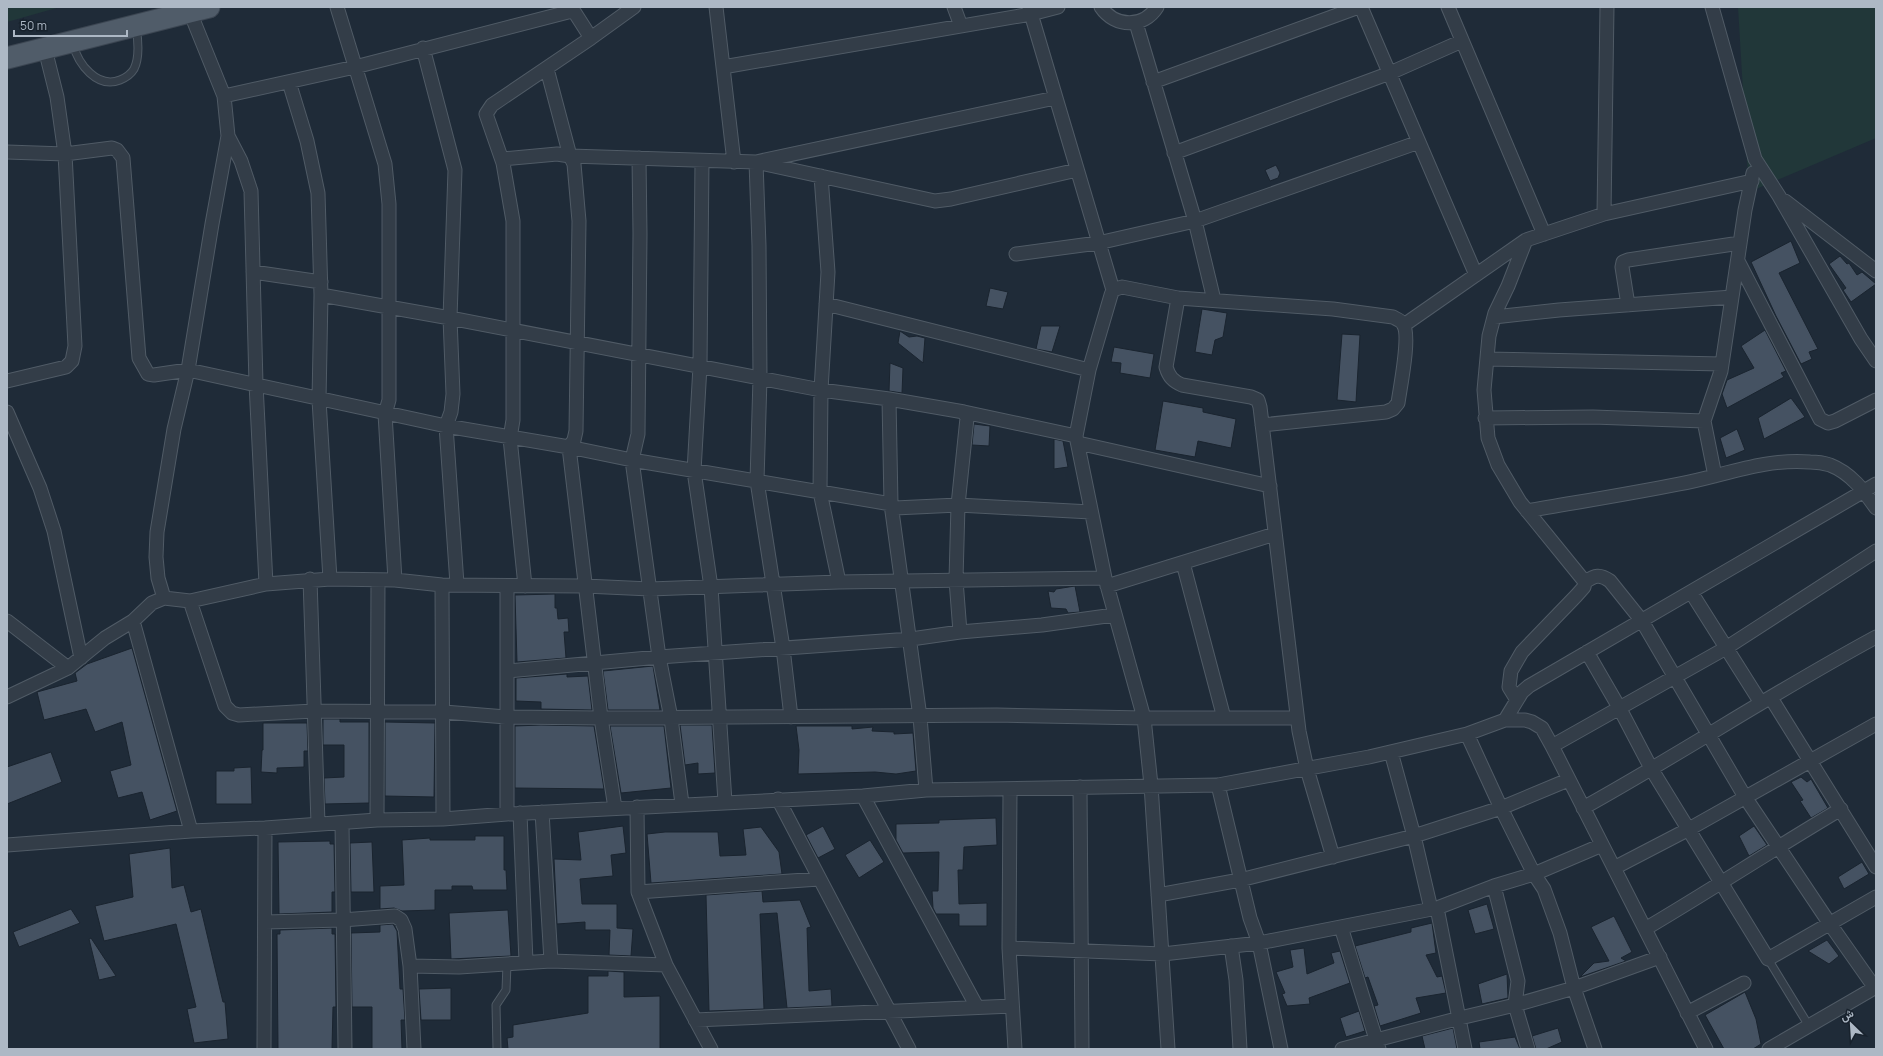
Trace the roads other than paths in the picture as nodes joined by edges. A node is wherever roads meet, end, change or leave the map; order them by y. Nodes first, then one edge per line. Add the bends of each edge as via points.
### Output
1 (337, 7) edge
2 (634, 7) edge
3 (716, 7) edge
4 (954, 7) edge
5 (1058, 7) edge
6 (1101, 7) edge
7 (1157, 7) edge
8 (1360, 7) edge
9 (1448, 7) edge
10 (1607, 7) edge
11 (1712, 7) edge
12 (199, 10) edge
13 (1030, 10) edge
14 (1136, 23) junction
15 (136, 26) junction
16 (961, 26) junction
17 (591, 38) junction
18 (1462, 41) junction
19 (72, 42) junction
20 (423, 48) junction
21 (45, 49) junction
22 (7, 58) edge
23 (355, 67) junction
24 (723, 67) junction
25 (547, 69) junction
26 (1390, 73) junction
27 (289, 82) junction
28 (1153, 82) junction
29 (224, 96) junction
30 (1056, 98) junction
31 (228, 136) junction
32 (1419, 142) junction
33 (7, 152) edge
34 (1174, 153) junction
35 (65, 154) junction
36 (570, 156) junction
37 (502, 158) junction
38 (639, 158) junction
39 (1755, 159) junction
40 (702, 160) junction
41 (734, 162) junction
42 (756, 162) junction
43 (1077, 170) junction
44 (821, 176) junction
45 (1752, 181) junction
46 (1779, 196) junction
47 (1604, 214) junction
48 (1194, 221) junction
49 (1544, 234) junction
50 (1526, 240) junction
51 (1098, 243) junction
52 (1740, 243) junction
53 (1016, 254) dead end
54 (1738, 261) junction
55 (1876, 271) edge
56 (253, 272) junction
57 (1476, 275) junction
58 (321, 288) junction
59 (1113, 290) junction
60 (1732, 297) junction
61 (1178, 298) junction
62 (1214, 300) junction
63 (826, 304) junction
64 (1628, 305) junction
65 (388, 307) junction
66 (1494, 317) junction
67 (450, 318) junction
68 (1404, 325) junction
69 (515, 331) junction
70 (578, 342) junction
71 (638, 355) junction
72 (1487, 359) junction
73 (1876, 361) edge
74 (1722, 364) junction
75 (700, 366) junction
76 (188, 370) junction
77 (1089, 370) junction
78 (760, 378) junction
79 (7, 381) edge
80 (256, 384) junction
81 (821, 390) junction
82 (889, 399) junction
83 (319, 400) junction
84 (1876, 400) edge
85 (964, 412) junction
86 (385, 414) junction
87 (1485, 418) junction
88 (8, 420) edge
89 (1704, 421) junction
90 (1262, 425) junction
91 (446, 426) junction
92 (510, 438) junction
93 (1077, 439) junction
94 (569, 447) junction
95 (632, 460) junction
96 (694, 471) junction
97 (1715, 476) junction
98 (757, 481) junction
99 (1876, 484) edge
100 (1270, 486) junction
101 (1865, 491) junction
102 (820, 492) junction
103 (891, 504) junction
104 (958, 506) junction
105 (1876, 508) edge
106 (1527, 511) junction
107 (1091, 512) junction
108 (1275, 534) junction
109 (1876, 551) edge
110 (1184, 562) junction
111 (310, 579) junction
112 (330, 579) junction
113 (378, 580) junction
114 (395, 580) junction
115 (956, 580) junction
116 (838, 582) junction
117 (902, 582) junction
118 (1106, 582) junction
119 (1585, 582) junction
120 (266, 584) junction
121 (457, 584) junction
122 (442, 585) junction
123 (772, 585) junction
124 (507, 586) junction
125 (525, 586) junction
126 (585, 586) junction
127 (711, 587) junction
128 (650, 589) junction
129 (1691, 592) junction
130 (164, 598) junction
131 (190, 601) junction
132 (1114, 615) junction
133 (7, 621) edge
134 (133, 621) junction
135 (1642, 621) junction
136 (960, 632) junction
137 (1876, 637) edge
138 (910, 639) junction
139 (783, 648) junction
140 (1726, 648) junction
141 (1587, 652) junction
142 (715, 654) junction
143 (659, 657) junction
144 (81, 658) junction
145 (595, 664) junction
146 (68, 668) junction
147 (507, 671) junction
148 (1674, 677) junction
149 (7, 697) edge
150 (1517, 700) junction
151 (1766, 701) junction
152 (1620, 709) junction
153 (314, 711) junction
154 (377, 712) junction
155 (444, 712) junction
156 (506, 717) junction
157 (791, 717) junction
158 (920, 717) junction
159 (601, 718) junction
160 (670, 718) junction
161 (719, 718) junction
162 (1144, 718) junction
163 (1224, 718) junction
164 (1298, 718) junction
165 (1505, 720) junction
166 (1876, 724) edge
167 (1467, 734) junction
168 (1709, 736) junction
169 (1552, 746) junction
170 (1391, 752) junction
171 (1811, 760) junction
172 (1307, 769) junction
173 (1652, 770) junction
174 (1568, 780) junction
175 (1151, 785) junction
176 (1218, 785) junction
177 (1080, 787) junction
178 (926, 790) junction
179 (1010, 790) junction
180 (863, 796) junction
181 (1745, 797) junction
182 (778, 799) junction
183 (725, 802) junction
184 (682, 804) junction
185 (637, 807) junction
186 (615, 808) junction
187 (1501, 808) junction
188 (1583, 808) junction
189 (1841, 809) junction
190 (542, 812) junction
191 (514, 813) junction
192 (443, 818) junction
193 (377, 820) junction
194 (342, 823) junction
195 (318, 824) junction
196 (265, 828) junction
197 (1689, 829) junction
198 (191, 831) junction
199 (1414, 836) junction
200 (7, 845) edge
201 (1602, 845) junction
202 (1778, 846) junction
203 (1333, 857) junction
204 (1876, 867) edge
205 (1614, 868) junction
206 (1534, 874) junction
207 (820, 879) junction
208 (1240, 880) junction
209 (1723, 883) junction
210 (1494, 886) junction
211 (638, 892) junction
212 (1158, 895) junction
213 (1876, 897) edge
214 (1434, 908) junction
215 (342, 920) junction
216 (265, 922) junction
217 (1830, 924) junction
218 (1341, 927) junction
219 (1644, 929) junction
220 (1259, 943) junction
221 (1231, 946) junction
222 (1009, 948) junction
223 (1082, 952) junction
224 (1163, 954) junction
225 (1660, 957) junction
226 (1768, 959) junction
227 (551, 961) junction
228 (526, 962) junction
229 (507, 964) junction
230 (666, 965) junction
231 (410, 966) junction
232 (1744, 983) dead end
233 (1574, 988) junction
234 (1876, 988) edge
235 (1515, 1005) junction
236 (1012, 1006) junction
237 (977, 1007) junction
238 (889, 1011) junction
239 (1687, 1013) junction
240 (1460, 1018) junction
241 (695, 1020) junction
242 (1809, 1026) junction
243 (1379, 1045) edge
244 (264, 1049) edge
245 (345, 1049) edge
246 (414, 1049) edge
247 (497, 1049) edge
248 (711, 1049) edge
249 (909, 1049) edge
250 (1014, 1049) edge
251 (1082, 1049) edge
252 (1168, 1049) edge
253 (1240, 1049) edge
254 (1281, 1049) edge
255 (1342, 1049) edge
256 (1466, 1049) edge
257 (1528, 1049) edge
258 (1595, 1049) edge
259 (1706, 1049) edge
260 (1770, 1049) edge

1 - 23 street
2 - 17 street
3 - 24 street
4 - 16 street
5 - 13 street
6 - 14 street via 1111,18 1119,22
7 - 14 street via 1151,15
8 - 26 street
8 - 28 street
9 - 18 street
10 - 47 street
11 - 39 street
12 - 15 main road
12 - 29 street
13 - 16 street
13 - 30 street
14 - 28 street
15 - 19 main road
15 - 19 lane via 137,60 134,70 114,83 102,82 94,77 78,56
16 - 24 street
17 - 20 street via 572,11
17 - 25 street
18 - 26 street
18 - 49 street
19 - 21 main road
20 - 23 street
20 - 67 street via 455,170
21 - 22 main road
21 - 35 street via 57,97
23 - 27 street
23 - 65 street via 386,176
24 - 41 street
25 - 36 street
25 - 37 street via 488,110 486,114
26 - 32 street
26 - 34 street
27 - 29 street
27 - 58 street via 307,142 318,193
28 - 34 street
29 - 31 street
30 - 42 street
30 - 43 street
31 - 56 street via 241,161 251,191
31 - 76 street
32 - 48 street
32 - 57 street
33 - 35 street
34 - 48 street
35 - 76 street via 112,148 123,158 139,358 148,374
35 - 79 street via 74,355 66,367
36 - 37 street via 557,154
36 - 38 street
36 - 70 street via 574,164 579,221
37 - 69 street via 513,222
38 - 40 street
38 - 71 street
39 - 45 street
39 - 46 street
40 - 41 street
40 - 75 street
41 - 42 street
42 - 44 street
42 - 78 street
43 - 44 street via 935,201
43 - 51 street
44 - 63 street via 827,241
45 - 47 street
45 - 52 street
46 - 55 street
46 - 73 street
47 - 49 street
48 - 51 street
48 - 62 street
49 - 50 street
50 - 57 street
50 - 66 street
51 - 53 street
51 - 59 street
52 - 54 street
52 - 64 street via 1623,262
54 - 60 street
54 - 84 street via 1820,419 1828,423 1835,421
56 - 58 street
56 - 80 street
57 - 68 street
58 - 65 street
58 - 83 street
59 - 61 street via 1122,287
59 - 77 street
60 - 64 street
60 - 74 street
61 - 62 street
61 - 90 street via 1166,367 1168,375 1182,385 1255,398 1260,407
62 - 68 street via 1333,309 1393,317
63 - 77 street
63 - 81 street
64 - 66 street
65 - 67 street
65 - 86 street via 389,400
66 - 72 street
67 - 69 street
67 - 91 street via 453,394
68 - 90 street via 1406,343 1398,403 1394,409 1386,412
69 - 70 street
69 - 92 street via 514,420
70 - 71 street
70 - 94 street via 576,431
71 - 75 street
71 - 95 street via 638,434
72 - 74 street
72 - 87 street
74 - 89 street
75 - 78 street
75 - 96 street
76 - 80 street
76 - 130 street via 174,429 157,532 158,578
77 - 93 street
78 - 81 street
78 - 98 street
80 - 83 street
80 - 120 street
81 - 82 street
81 - 102 street
82 - 85 street
82 - 103 street
83 - 86 street
83 - 112 street
85 - 93 street
85 - 104 street via 967,418
86 - 91 street
86 - 114 street
87 - 89 street via 1593,417
87 - 106 street via 1488,438 1498,465
88 - 144 street via 40,488 54,531
89 - 97 street
90 - 100 street
91 - 92 street
91 - 121 street
92 - 94 street
92 - 125 street
93 - 100 street
93 - 107 street
94 - 95 street
94 - 126 street
95 - 96 street
95 - 128 street
96 - 98 street
96 - 127 street
97 - 101 street via 1784,461 1820,463 1831,465
97 - 106 street
98 - 102 street
98 - 123 street
99 - 101 street
100 - 108 street
101 - 105 street
101 - 129 street
102 - 103 street
102 - 116 street
103 - 104 street via 895,508
103 - 117 street
104 - 107 street
104 - 115 street
106 - 119 street
107 - 118 street
108 - 110 street
108 - 164 street
109 - 140 street
110 - 118 street
110 - 163 street
111 - 112 street
111 - 120 street
111 - 153 street
112 - 113 street
113 - 114 street
113 - 154 street
114 - 122 street
115 - 117 street
115 - 118 street
115 - 136 street
116 - 117 street
116 - 123 street
117 - 138 street
118 - 132 street
119 - 135 street via 1598,575 1604,576
119 - 150 street via 1576,596 1522,652 1511,671 1509,687
120 - 131 street
121 - 122 street
121 - 124 street
122 - 155 street
123 - 127 street
123 - 139 street
124 - 125 street
124 - 147 street
125 - 126 street
126 - 128 street
126 - 145 street
127 - 128 street
127 - 142 street
128 - 143 street
129 - 135 street
129 - 140 street
130 - 131 street
130 - 134 street via 152,603
131 - 153 street via 225,706 232,713 238,715
132 - 136 street via 1042,625
132 - 162 street
133 - 146 street
134 - 144 street via 105,638
134 - 198 street
135 - 141 street
135 - 148 street
136 - 138 street
137 - 151 street
138 - 139 street
138 - 158 street
139 - 142 street
139 - 157 street
140 - 148 street
140 - 151 street
141 - 150 street via 1529,686
141 - 152 street
142 - 143 street
142 - 161 street
143 - 145 street
143 - 160 street
144 - 146 street
145 - 147 street
145 - 159 street
146 - 149 street
147 - 156 street
148 - 152 street
148 - 168 street
150 - 165 street
151 - 168 street
151 - 171 street
152 - 169 street
152 - 173 street
153 - 154 street
153 - 195 street
154 - 155 street
154 - 193 street
155 - 156 street
155 - 192 street
156 - 159 street
156 - 191 street
157 - 158 street
157 - 161 street
158 - 162 street via 997,715
158 - 178 street
159 - 160 street
159 - 186 street
160 - 161 street
160 - 184 street
161 - 183 street
162 - 163 street
162 - 175 street
163 - 164 street
164 - 172 street
165 - 167 street
165 - 169 street via 1532,722 1542,728
166 - 171 street
167 - 170 street
167 - 187 street
168 - 173 street
168 - 181 street
169 - 174 street
170 - 172 street
170 - 199 street
171 - 181 street
171 - 189 street
172 - 176 street
172 - 203 street
173 - 188 street
173 - 197 street
174 - 187 street
174 - 188 street
175 - 176 street
175 - 177 street
175 - 212 street
176 - 208 street
177 - 179 street
177 - 223 street
178 - 179 street
178 - 180 street
179 - 222 street
180 - 182 street
180 - 237 street
181 - 197 street
181 - 202 street
182 - 183 street
182 - 207 street
183 - 184 street
184 - 185 street
185 - 186 street
185 - 211 street
186 - 190 street
187 - 199 street
187 - 206 street
188 - 201 street
189 - 202 street
189 - 204 street
190 - 191 street
190 - 227 street
191 - 192 street
191 - 228 street
192 - 193 street
193 - 194 street
194 - 195 street
194 - 215 street
195 - 196 street
196 - 198 street
196 - 216 street
197 - 205 street
197 - 209 street
198 - 200 street
199 - 203 street
199 - 214 street
201 - 205 street
201 - 206 street
202 - 209 street
202 - 217 street
203 - 208 street
205 - 219 street
206 - 210 street
206 - 233 street via 1544,889 1560,933
207 - 211 street
207 - 238 street
208 - 212 street
208 - 220 street
209 - 219 street
209 - 226 street
210 - 214 street
210 - 235 street via 1518,981
211 - 230 street
212 - 224 street
213 - 217 street
214 - 218 street
214 - 240 street
215 - 216 street
215 - 231 street via 395,916 401,920 405,929
215 - 245 street
216 - 244 street
217 - 226 street
217 - 234 street
218 - 220 street
218 - 243 street
219 - 225 street
220 - 221 street
220 - 254 street
221 - 224 street
221 - 253 street via 1236,980
222 - 223 street
222 - 236 street
223 - 224 street
223 - 251 street
224 - 252 street
225 - 233 street
225 - 239 street
226 - 242 lane
227 - 228 street
227 - 230 street
228 - 229 street
229 - 231 street via 459,967
229 - 247 lane via 506,990 496,1005
230 - 241 street
231 - 246 street
232 - 239 street
233 - 235 street
233 - 258 street
234 - 242 street
235 - 240 street
235 - 257 street
236 - 237 street
236 - 250 street
237 - 238 street
238 - 241 street
238 - 249 street
239 - 259 street
240 - 243 street
240 - 256 street
241 - 248 street
242 - 260 street
243 - 255 street

